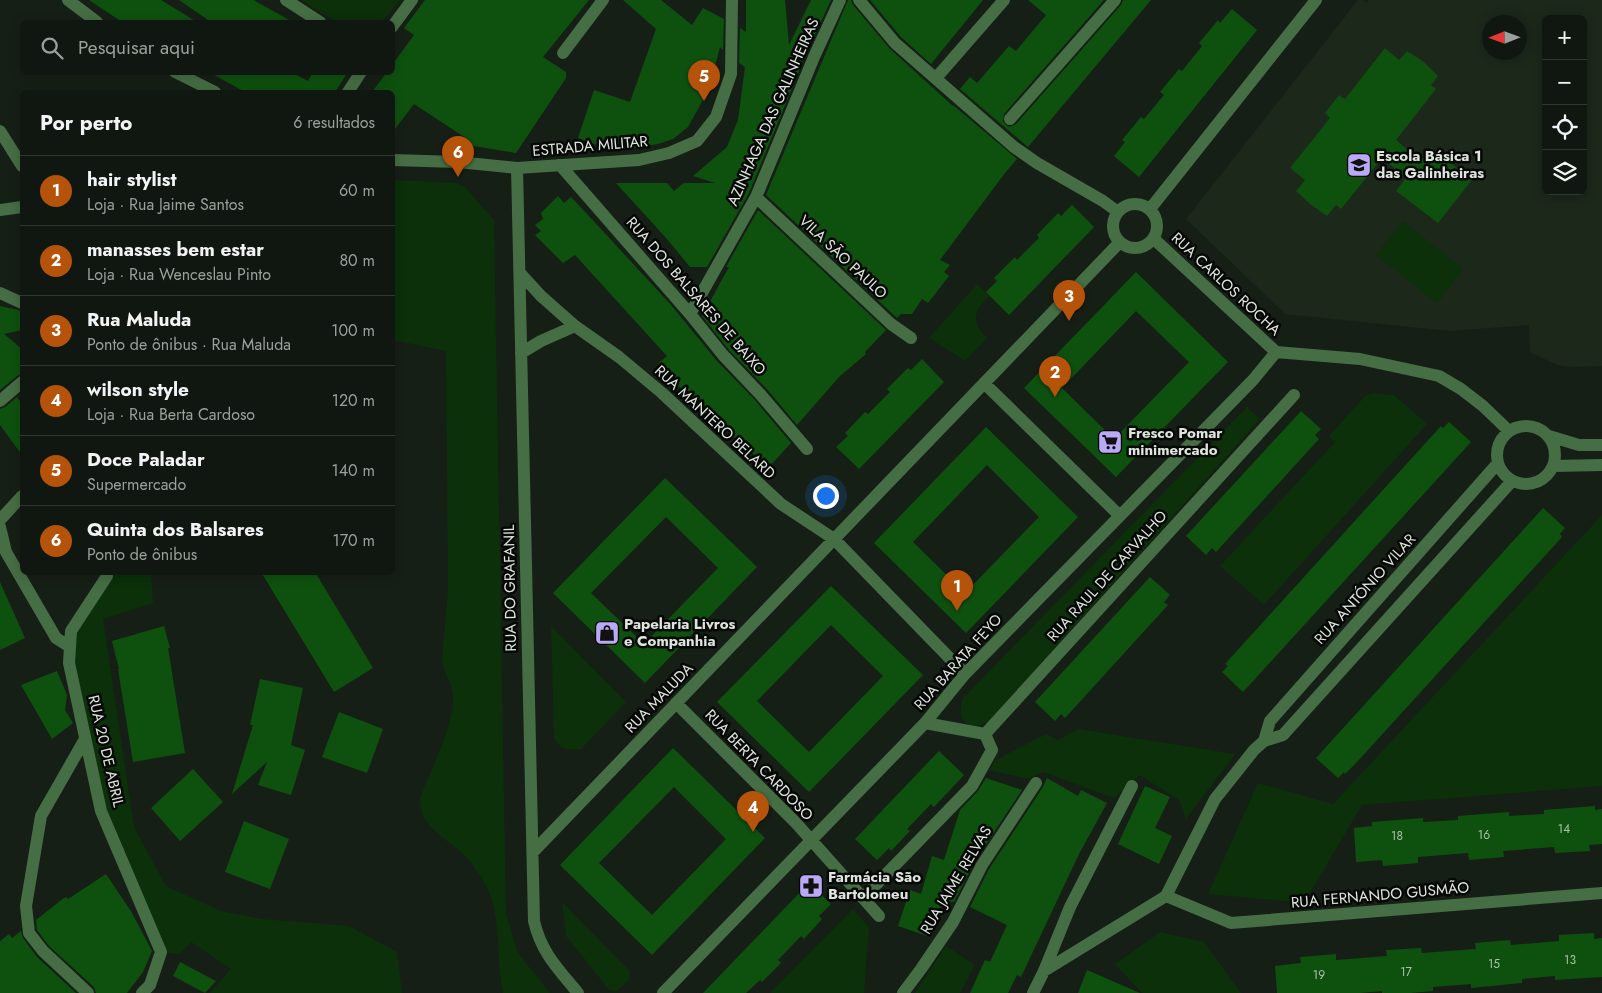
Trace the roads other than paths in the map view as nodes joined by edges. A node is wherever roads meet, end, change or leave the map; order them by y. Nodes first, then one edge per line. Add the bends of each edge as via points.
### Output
1 (68, 0) edge
2 (286, 0) edge
3 (412, 0) edge
4 (603, 0) edge
5 (732, 0) edge
6 (840, 0) edge
7 (859, 0) edge
8 (1004, 0) edge
9 (1115, 0) edge
10 (1316, 0) edge
11 (94, 20) edge
12 (317, 20) edge
13 (395, 23) edge
14 (562, 52) dead end
15 (181, 75) edge
16 (359, 75) edge
17 (936, 78) junction
18 (211, 90) edge
19 (349, 90) edge
20 (1010, 119) dead end
21 (0, 131) edge
22 (395, 160) edge
23 (20, 163) edge
24 (560, 165) junction
25 (516, 168) junction
26 (756, 197) junction
27 (20, 207) edge
28 (1150, 209) junction
29 (0, 210) edge
30 (1118, 212) junction
31 (1154, 239) junction
32 (1120, 242) junction
33 (520, 273) junction
34 (0, 293) edge
35 (20, 302) edge
36 (690, 314) junction
37 (575, 326) junction
38 (911, 338) dead end
39 (1276, 352) junction
40 (521, 353) junction
41 (984, 383) junction
42 (20, 384) edge
43 (1294, 395) dead end
44 (0, 401) edge
45 (1509, 431) junction
46 (1549, 436) junction
47 (1602, 445) edge
48 (807, 449) dead end
49 (1498, 464) junction
50 (1602, 465) edge
51 (1553, 466) junction
52 (1512, 481) junction
53 (20, 498) edge
54 (1120, 516) junction
55 (0, 520) edge
56 (0, 527) edge
57 (834, 540) junction
58 (107, 575) edge
59 (70, 647) junction
60 (965, 674) junction
61 (676, 703) junction
62 (925, 723) junction
63 (986, 734) junction
64 (86, 739) junction
65 (1264, 741) junction
66 (1036, 783) dead end
67 (1132, 786) dead end
68 (810, 841) junction
69 (533, 852) junction
70 (1602, 893) edge
71 (1166, 896) junction
72 (864, 897) junction
73 (880, 916) dead end
74 (1044, 971) junction
75 (88, 993) edge
76 (142, 993) edge
77 (578, 993) edge
78 (663, 993) edge
79 (903, 993) edge
80 (1033, 993) edge

1 - 11 street
2 - 12 street
3 - 13 street
4 - 14 street
5 - 24 street, ESTRADA MILITAR via 730,74 716,117 697,141 669,154 639,160
6 - 26 street, AZINHAGA DAS GALINHEIRAS
7 - 17 street via 895,43
8 - 17 street
9 - 20 street
10 - 28 street
15 - 18 street
16 - 19 street
17 - 30 street via 1014,147
21 - 23 street
22 - 25 street, ESTRADA MILITAR
24 - 25 street, ESTRADA MILITAR
24 - 36 street, RUA DOS BALSARES DE BAIXO
25 - 33 street, RUA DO GRAFANIL
26 - 36 street, AZINHAGA DAS GALINHEIRAS
26 - 38 street, VILA SÃO PAULO via 891,324
27 - 29 street
28 - 30 street via 1136,204
28 - 31 street via 1157,220
30 - 32 street via 1113,229
31 - 32 street via 1138,248
31 - 39 street, RUA CARLOS ROCHA
32 - 41 street, RUA MALUDA
33 - 37 street, RUA MANTERO BELARD
33 - 40 street, RUA DO GRAFANIL
34 - 35 street
36 - 48 street, RUA DOS BALSARES DE BAIXO
37 - 40 street via 541,340
37 - 57 street, RUA MANTERO BELARD via 662,393 780,504
39 - 45 street via 1360,359 1439,376 1483,406
39 - 54 street, RUA BARATA FEYO via 1253,380
40 - 69 street, RUA DO GRAFANIL
41 - 54 street
41 - 57 street, RUA MALUDA
42 - 44 street
43 - 63 street, RUA RAUL DE CARVALHO
45 - 46 street via 1516,427 1534,426
45 - 49 street via 1498,447
46 - 47 street via 1579,445
46 - 51 street via 1556,452
49 - 52 street
49 - 65 street, RUA ANTÓNIO VILAR via 1270,721
50 - 51 street
51 - 52 street via 1538,482 1520,484
52 - 65 street, RUA ANTÓNIO VILAR via 1283,735
53 - 55 street
54 - 60 street, RUA BARATA FEYO
56 - 59 street via 6,552 56,638
57 - 60 street, RUA MANTERO BELARD
57 - 61 street, RUA MALUDA
58 - 59 street, RUA 20 DE ABRIL via 71,630
59 - 64 street, RUA 20 DE ABRIL via 69,663
60 - 62 street, RUA BARATA FEYO
61 - 68 street, RUA BERTA CARDOSO
61 - 69 street, RUA MALUDA
62 - 63 street
62 - 68 street, RUA BARATA FEYO
63 - 72 street via 992,750 972,786
64 - 75 street via 41,816 26,906 29,933 43,951
64 - 76 street, RUA 20 DE ABRIL via 101,811 161,952 150,985
65 - 71 street, RUA ANTÓNIO VILAR via 1215,799
66 - 79 street, RUA JAIME RELVAS via 982,865 953,922
67 - 74 street via 1070,907
68 - 72 street, RUA BERTA CARDOSO
68 - 78 street, RUA BARATA FEYO
69 - 77 street, RUA DO GRAFANIL via 534,921 538,938 549,959
70 - 71 street, RUA FERNANDO GUSMÃO via 1232,923
71 - 74 street
72 - 73 street, RUA BERTA CARDOSO
74 - 80 street

